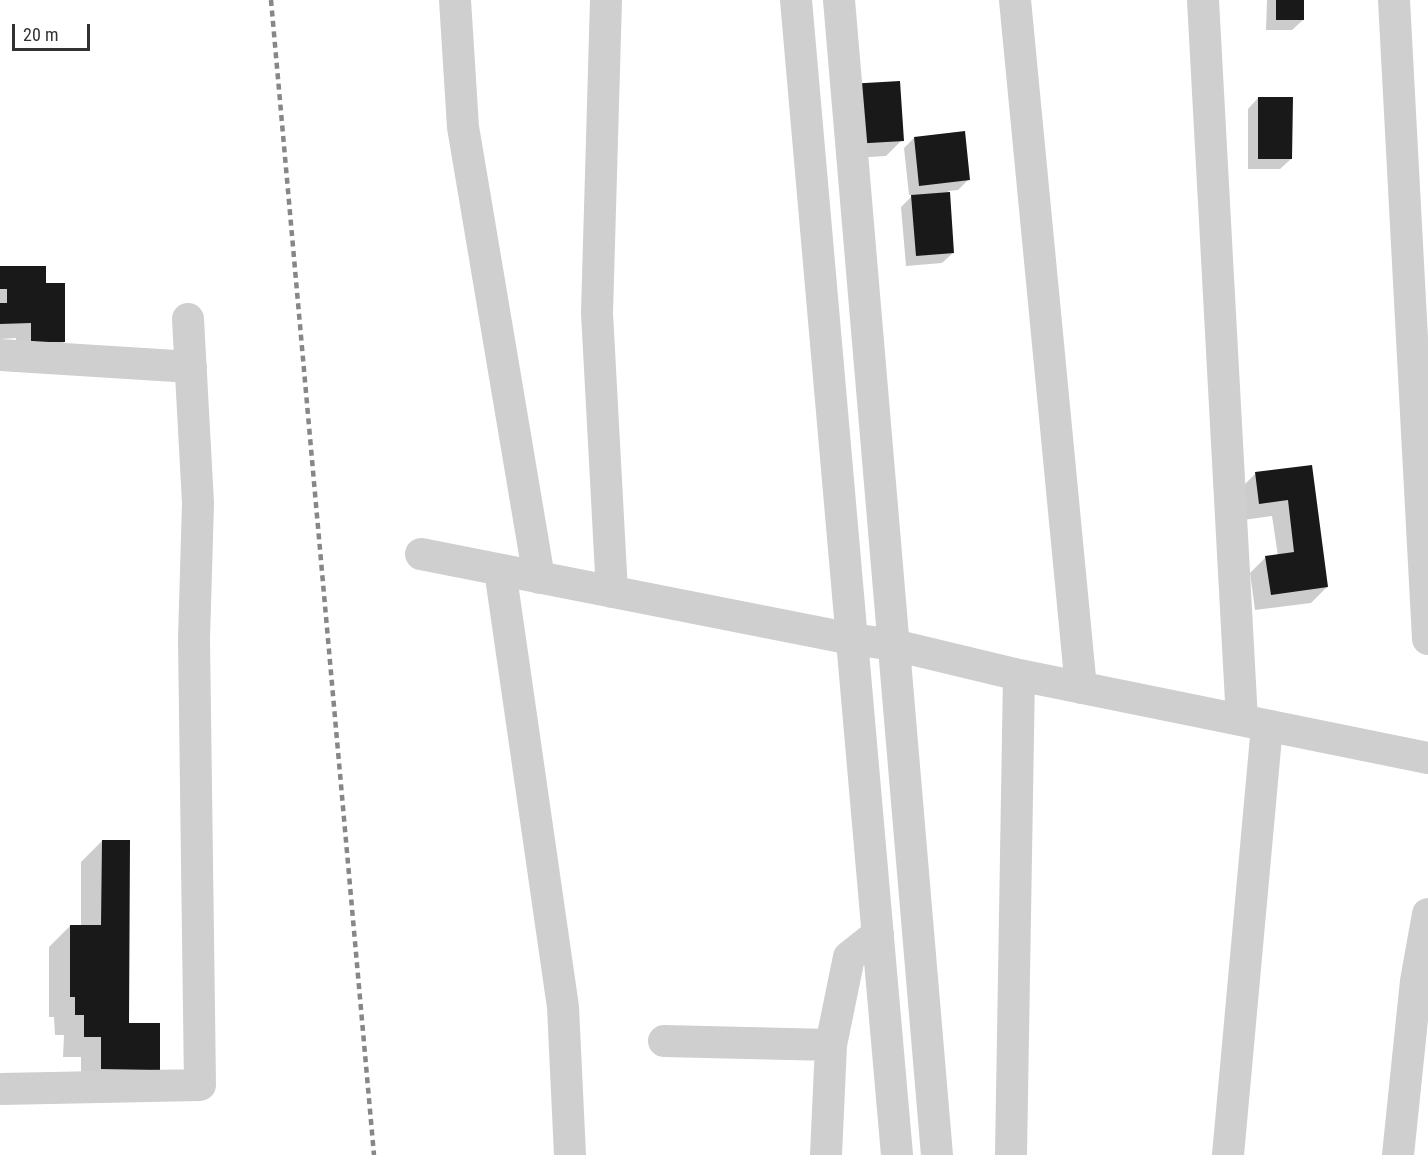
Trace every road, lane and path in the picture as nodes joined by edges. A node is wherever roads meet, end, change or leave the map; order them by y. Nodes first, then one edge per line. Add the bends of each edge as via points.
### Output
1 (455, 0) edge
2 (606, 0) edge
3 (796, 0) edge
4 (839, 0) edge
5 (1015, 0) edge
6 (1203, 0) edge
7 (1394, 0) edge
8 (188, 319) dead end
9 (0, 355) edge
10 (191, 367) junction
11 (422, 554) dead end
12 (500, 570) junction
13 (539, 578) junction
14 (612, 592) junction
15 (852, 639) junction
16 (1428, 639) edge
17 (894, 645) junction
18 (1019, 675) junction
19 (1081, 688) junction
20 (1255, 723) junction
21 (1428, 758) edge
22 (1428, 914) edge
23 (878, 934) junction
24 (664, 1041) dead end
25 (831, 1045) junction
26 (0, 1089) edge
27 (570, 1155) edge
28 (826, 1155) edge
29 (897, 1155) edge
30 (937, 1155) edge
31 (1011, 1155) edge
32 (1228, 1155) edge
33 (1398, 1155) edge

1 - 13 street via 463,127
2 - 14 street via 597,313
3 - 15 street
4 - 17 street
5 - 19 street
6 - 20 street
7 - 16 street
8 - 10 street
9 - 10 street
10 - 26 street via 198,503 194,639 200,1085
11 - 12 street
12 - 13 street
12 - 27 street via 563,1007
13 - 14 street
14 - 15 street
15 - 17 street
15 - 23 street
17 - 18 street
17 - 30 street
18 - 19 street
18 - 31 street
19 - 20 street
20 - 21 street
20 - 32 street
22 - 33 street via 1416,981
23 - 25 street via 849,957
23 - 29 street
24 - 25 street
25 - 28 street

